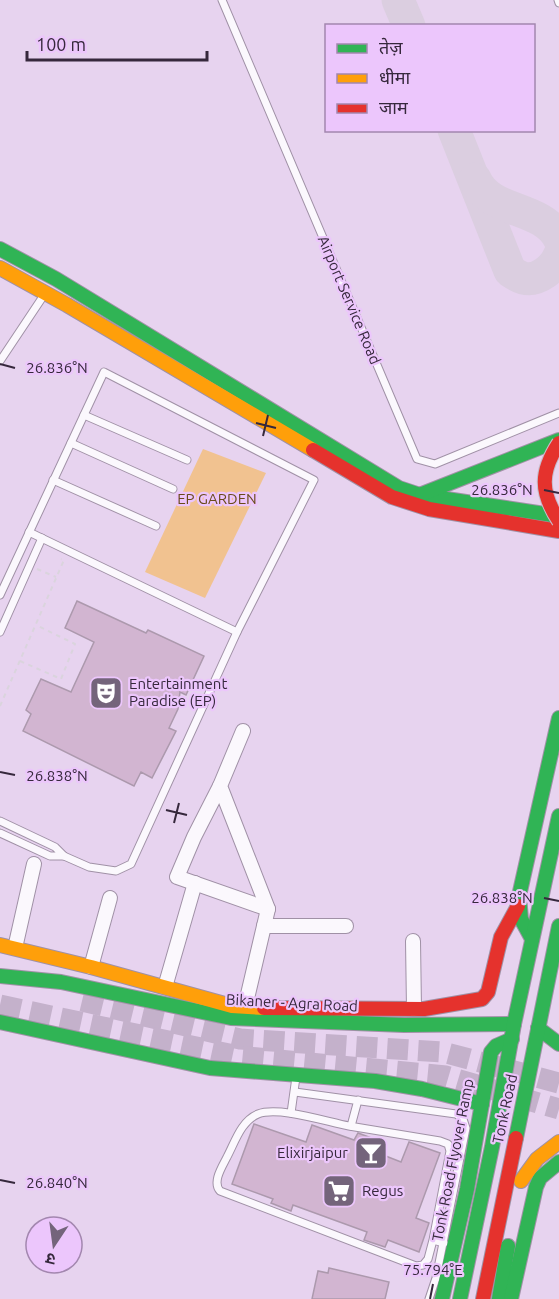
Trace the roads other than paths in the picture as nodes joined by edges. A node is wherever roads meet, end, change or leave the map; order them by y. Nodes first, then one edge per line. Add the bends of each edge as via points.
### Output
1 (222, 0) edge
2 (0, 249) edge
3 (0, 268) edge
4 (45, 292) junction
5 (0, 361) edge
6 (559, 413) edge
7 (84, 415) junction
8 (559, 442) edge
9 (70, 443) junction
10 (187, 460) dead end
11 (53, 480) junction
12 (173, 489) dead end
13 (420, 495) junction
14 (559, 516) edge
15 (559, 521) edge
16 (156, 526) dead end
17 (559, 531) edge
18 (29, 532) junction
19 (42, 538) junction
20 (0, 595) edge
21 (0, 632) edge
22 (237, 632) junction
23 (559, 718) edge
24 (243, 731) dead end
25 (220, 786) junction
26 (559, 816) edge
27 (0, 822) edge
28 (0, 833) edge
29 (64, 856) junction
30 (34, 864) dead end
31 (195, 884) junction
32 (110, 898) dead end
33 (518, 906) junction
34 (268, 909) junction
35 (264, 926) junction
36 (346, 926) dead end
37 (559, 926) edge
38 (532, 939) junction
39 (413, 941) dead end
40 (0, 945) edge
41 (15, 948) junction
42 (91, 967) junction
43 (0, 978) edge
44 (165, 987) junction
45 (72, 998) tunnel mouth
46 (245, 1007) junction
47 (414, 1009) junction
48 (0, 1022) edge
49 (514, 1024) junction
50 (538, 1028) junction
51 (512, 1039) junction
52 (559, 1044) edge
53 (535, 1049) junction
54 (296, 1076) junction
55 (295, 1092) junction
56 (358, 1100) junction
57 (482, 1104) junction
58 (291, 1113) junction
59 (351, 1126) junction
60 (559, 1142) edge
61 (559, 1162) edge
62 (521, 1181) junction
63 (517, 1202) dead end
64 (439, 1209) junction
65 (449, 1211) junction
66 (511, 1234) dead end
67 (433, 1240) junction
68 (444, 1243) junction
69 (429, 1299) edge
70 (442, 1299) edge
71 (460, 1299) edge
72 (483, 1299) edge
73 (499, 1299) edge
74 (511, 1299) edge

1 - 6 lane, Airport Service Road via 417,459 435,464
2 - 13 main road via 56,279 399,488
3 - 4 main road
4 - 5 lane
4 - 17 main road via 392,497 429,509
7 - 9 lane
7 - 10 lane
7 - 22 lane via 104,372 314,480
8 - 13 main road
8 - 15 main road, bridge via 549,459 544,486 545,498
9 - 11 lane
9 - 12 lane
11 - 16 lane
11 - 18 lane
13 - 14 main road
18 - 19 lane
18 - 20 lane
19 - 21 lane
19 - 22 lane
22 - 29 lane via 131,864 116,872 88,867
23 - 33 main road
24 - 25 street
25 - 31 street via 177,877
25 - 34 street
26 - 38 main road, Tonk Road
27 - 29 lane via 55,847
28 - 29 lane via 50,856
30 - 41 street
31 - 34 street
31 - 44 street
32 - 42 street
33 - 38 main road via 521,923
33 - 47 main road via 500,937 488,992 482,999
34 - 35 street
35 - 36 street
35 - 46 street
37 - 50 main road, Tonk Road
38 - 49 main road, Tonk Road
39 - 47 street
40 - 41 main road
41 - 42 main road
42 - 44 main road
43 - 45 main road
43 - 49 main road, Bikaner - Agra Road via 61,982 231,1018 404,1025
44 - 46 main road
46 - 47 main road
48 - 54 main road via 210,1068
49 - 51 main road, Tonk Road
50 - 52 main road
50 - 53 main road, Tonk Road
51 - 57 main road, Tonk Road Flyover Ramp via 491,1052
51 - 71 main road, Tonk Road
53 - 62 main road via 544,1070
53 - 72 main road, Tonk Road
54 - 55 lane
54 - 57 main road via 375,1081
55 - 56 lane
55 - 58 lane
56 - 59 lane
56 - 65 lane via 456,1114 464,1119 466,1128
57 - 70 main road, Tonk Road Flyover Ramp
58 - 59 lane
58 - 67 lane via 266,1112 245,1122 216,1182 220,1191 416,1266 428,1259
59 - 64 lane via 448,1144
60 - 62 main road via 542,1152
61 - 74 main road via 540,1178 536,1187
62 - 63 main road
64 - 65 lane
64 - 67 lane
65 - 68 lane
66 - 73 main road
67 - 68 lane
68 - 69 lane

